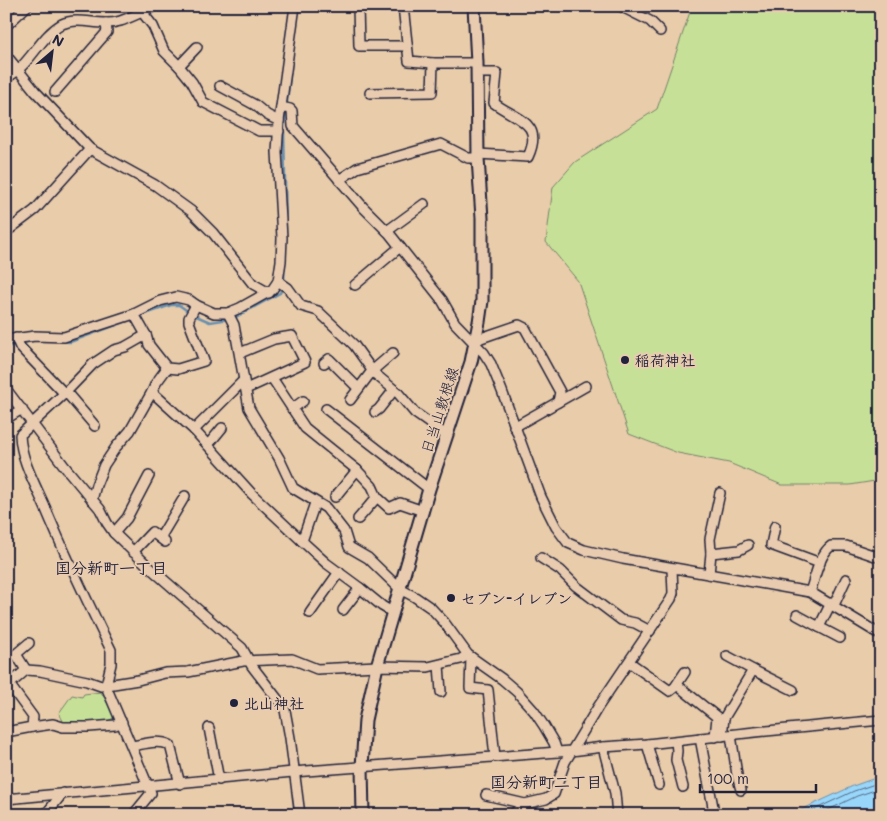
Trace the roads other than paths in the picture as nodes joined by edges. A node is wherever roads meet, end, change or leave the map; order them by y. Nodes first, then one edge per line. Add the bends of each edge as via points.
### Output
1 (27, 6) edge
2 (155, 6) edge
3 (295, 6) edge
4 (358, 6) edge
5 (403, 6) edge
6 (474, 6) edge
7 (620, 6) edge
8 (141, 9) edge
9 (106, 23) junction
10 (6, 26) edge
11 (660, 31) dead end
12 (406, 46) junction
13 (197, 47) dead end
14 (6, 54) edge
15 (432, 63) junction
16 (179, 66) junction
17 (477, 68) junction
18 (18, 70) junction
19 (6, 78) edge
20 (220, 86) dead end
21 (54, 92) dead end
22 (370, 93) dead end
23 (285, 108) junction
24 (279, 126) junction
25 (90, 149) junction
26 (478, 156) junction
27 (339, 180) junction
28 (424, 204) dead end
29 (387, 231) junction
30 (6, 232) edge
31 (400, 247) junction
32 (282, 284) junction
33 (355, 285) dead end
34 (269, 293) junction
35 (195, 307) junction
36 (134, 314) junction
37 (228, 314) junction
38 (146, 335) junction
39 (6, 340) edge
40 (18, 342) junction
41 (474, 342) junction
42 (393, 352) dead end
43 (240, 353) junction
44 (324, 363) dead end
45 (167, 368) junction
46 (372, 371) junction
47 (272, 378) junction
48 (244, 385) junction
49 (586, 386) dead end
50 (358, 388) junction
51 (6, 389) edge
52 (394, 390) junction
53 (152, 392) junction
54 (65, 393) junction
55 (350, 400) dead end
56 (303, 401) dead end
57 (558, 402) junction
58 (22, 409) junction
59 (292, 409) junction
60 (326, 409) dead end
61 (375, 412) dead end
62 (6, 419) edge
63 (32, 424) junction
64 (95, 426) dead end
65 (514, 427) junction
66 (222, 428) dead end
67 (194, 430) junction
68 (446, 435) junction
69 (208, 445) junction
70 (357, 470) junction
71 (149, 476) dead end
72 (429, 489) junction
73 (720, 493) dead end
74 (186, 496) dead end
75 (335, 497) dead end
76 (377, 497) junction
77 (92, 500) junction
78 (315, 503) junction
79 (423, 511) junction
80 (358, 519) dead end
81 (775, 526) dead end
82 (114, 533) junction
83 (302, 541) junction
84 (748, 545) dead end
85 (133, 552) junction
86 (711, 553) junction
87 (541, 558) dead end
88 (881, 558) edge
89 (820, 563) junction
90 (672, 569) junction
91 (339, 572) junction
92 (710, 574) junction
93 (846, 579) dead end
94 (360, 588) junction
95 (400, 589) junction
96 (810, 592) junction
97 (832, 604) junction
98 (343, 610) dead end
99 (392, 612) junction
100 (310, 613) dead end
101 (797, 615) dead end
102 (819, 627) junction
103 (650, 631) junction
104 (881, 634) edge
105 (840, 638) dead end
106 (29, 643) dead end
107 (470, 656) junction
108 (726, 656) dead end
109 (249, 661) junction
110 (629, 662) junction
111 (439, 665) junction
112 (377, 666) junction
113 (26, 670) junction
114 (752, 670) junction
115 (685, 672) dead end
116 (8, 682) edge
117 (106, 685) junction
118 (677, 685) junction
119 (793, 690) dead end
120 (441, 692) dead end
121 (881, 720) edge
122 (122, 722) junction
123 (32, 727) junction
124 (209, 728) dead end
125 (6, 732) edge
126 (723, 736) junction
127 (700, 738) junction
128 (676, 741) junction
129 (647, 744) junction
130 (132, 746) junction
131 (603, 747) junction
132 (571, 751) junction
133 (557, 752) junction
134 (495, 757) junction
135 (362, 767) junction
136 (293, 772) junction
137 (219, 780) junction
138 (180, 784) junction
139 (659, 785) dead end
140 (150, 787) junction
141 (683, 787) dead end
142 (742, 790) dead end
143 (63, 793) junction
144 (486, 795) dead end
145 (6, 799) edge
146 (525, 804) junction
147 (714, 812) dead end
148 (45, 815) edge
149 (133, 815) edge
150 (300, 815) edge
151 (363, 815) edge
152 (512, 815) edge
153 (617, 815) edge

1 - 10 street
2 - 8 street
3 - 23 street
4 - 12 street via 359,46
5 - 12 street
6 - 17 main road, 日当山敷根線
7 - 11 street via 650,21
8 - 9 street via 121,21
8 - 16 street via 164,51
9 - 18 street via 73,21 63,24 50,33
9 - 21 street via 107,32
12 - 15 street via 409,61
13 - 16 street
14 - 18 street
15 - 17 street
15 - 22 street via 432,92
16 - 24 street via 203,102 259,131
17 - 26 main road, 日当山敷根線
17 - 26 street via 497,73 494,103 523,120 533,132 534,144 528,157
18 - 19 street
18 - 25 street
20 - 24 street via 239,92
23 - 24 street
23 - 27 street via 292,111 293,126
24 - 32 street
25 - 30 street via 35,210
25 - 34 street via 155,185 191,211 213,233 253,284
26 - 27 street via 468,158 441,144 357,168
26 - 41 main road, 日当山敷根線 via 482,301
27 - 29 street
28 - 29 street
29 - 31 street
31 - 33 street
31 - 41 street via 442,300 455,323
32 - 34 street
32 - 46 street via 301,306 318,311 348,339
34 - 37 street
35 - 36 street via 189,300 176,297
35 - 37 street
35 - 45 street via 189,318 204,361 178,369
36 - 38 street
36 - 40 street via 64,337 35,336
37 - 43 street
38 - 45 street via 149,345
38 - 54 street via 93,364
39 - 40 street
40 - 54 street
41 - 57 street via 519,325 525,328 560,392
41 - 65 street via 491,364
41 - 68 main road, 日当山敷根線 via 471,362
42 - 46 street
43 - 47 street via 274,339 292,336 305,362
43 - 48 street
44 - 50 street via 329,359
45 - 53 street
46 - 50 street
46 - 52 street
47 - 48 street
47 - 59 street
48 - 67 street
48 - 78 street via 249,408 280,458 294,488
49 - 57 street
50 - 55 street
51 - 58 street
52 - 61 street
52 - 68 street via 415,413
53 - 67 street
53 - 77 street via 130,431 104,465
54 - 63 street
54 - 64 street
56 - 59 street
57 - 65 street
58 - 62 street
58 - 63 street
59 - 70 street via 305,428
60 - 72 street
63 - 77 street
63 - 117 street via 20,435 21,447 70,565 111,650
65 - 90 street via 541,497 556,527 568,542 584,550
66 - 69 street
67 - 69 street
68 - 72 main road, 日当山敷根線
69 - 83 street via 252,494
70 - 75 street
70 - 76 street via 372,486
71 - 82 street via 127,518
72 - 79 main road, 日当山敷根線
73 - 86 street via 710,539
74 - 85 street via 163,540 152,532
76 - 79 street via 390,508 400,503
76 - 80 street
77 - 82 street
78 - 83 street
78 - 95 street via 326,508 344,531 350,547 368,558
79 - 95 main road, 日当山敷根線
81 - 89 street via 771,545
82 - 85 street
83 - 91 street
84 - 86 street via 740,550
85 - 109 street via 242,648
86 - 92 street
87 - 103 street via 621,620
88 - 89 street via 835,545 826,550
89 - 96 street
90 - 92 street
90 - 103 street via 671,600
91 - 94 street
91 - 100 street
92 - 96 street
93 - 97 street
94 - 98 street
94 - 99 street
95 - 99 main road, 日当山敷根線
95 - 107 street via 438,615
96 - 97 street
97 - 102 street
97 - 104 street
99 - 112 main road, 日当山敷根線
101 - 102 street
102 - 105 street
103 - 110 street
106 - 113 street via 16,654
107 - 111 street
107 - 133 street via 502,678 526,702 544,726
107 - 134 street via 470,688 488,690
108 - 114 street
109 - 112 street via 292,659 317,669
109 - 117 street
109 - 136 street via 285,710
110 - 118 street via 670,690
110 - 132 street
111 - 112 street
111 - 120 street
112 - 135 main road, 日当山敷根線 via 365,720
113 - 116 street
113 - 117 street
114 - 119 street
114 - 126 street via 724,718
115 - 118 street
116 - 123 street via 33,718
117 - 122 street
118 - 126 street via 717,717
121 - 126 street
122 - 123 street via 88,727 53,724
122 - 130 street
123 - 125 street
124 - 137 street
126 - 127 street
126 - 142 street
127 - 128 street
127 - 147 street
128 - 129 street
128 - 141 street via 676,760
129 - 131 street
129 - 139 street
130 - 138 street via 152,742 169,744
130 - 140 street
131 - 132 street
131 - 153 street
132 - 133 street
132 - 146 street via 552,796
133 - 134 street
134 - 135 street
135 - 136 street
135 - 151 main road, 日当山敷根線
136 - 137 street
136 - 150 street
137 - 138 street
138 - 140 street
140 - 143 street
140 - 149 street via 151,793
143 - 145 street
143 - 148 street
144 - 146 street
146 - 152 street

